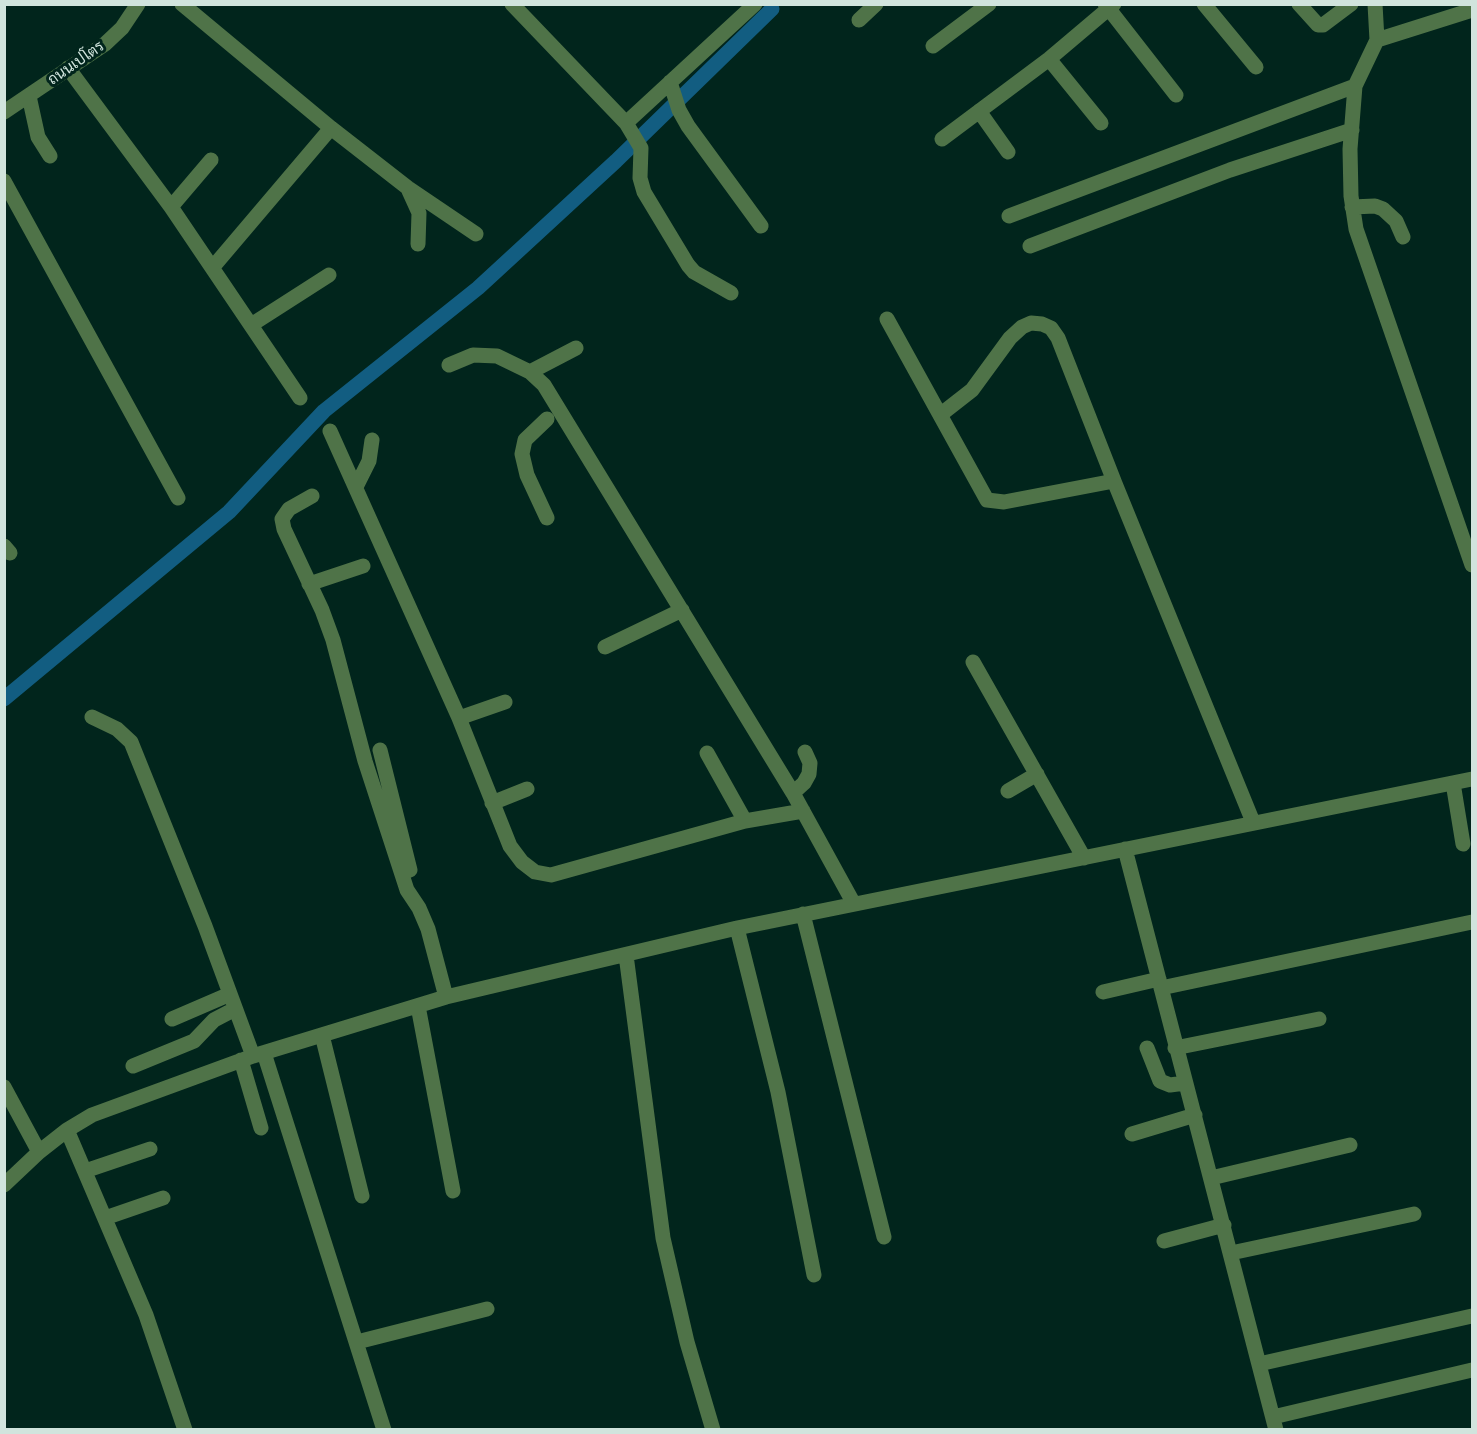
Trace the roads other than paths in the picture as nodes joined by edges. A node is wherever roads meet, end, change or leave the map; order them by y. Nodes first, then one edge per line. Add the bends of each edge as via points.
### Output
1 (138, 4) edge
2 (182, 4) edge
3 (512, 4) edge
4 (754, 4) edge
5 (876, 4) edge
6 (989, 4) edge
7 (1204, 4) edge
8 (1299, 4) edge
9 (1351, 4) edge
10 (1375, 4) edge
11 (1109, 6) edge
12 (1473, 10) edge
13 (859, 20) dead end
14 (1377, 40) junction
15 (933, 46) dead end
16 (1049, 58) junction
17 (1256, 67) dead end
18 (68, 68) junction
19 (671, 85) junction
20 (1355, 86) junction
21 (1176, 95) dead end
22 (30, 96) junction
23 (979, 111) junction
24 (4, 112) edge
25 (1101, 123) dead end
26 (628, 127) junction
27 (331, 128) junction
28 (1352, 130) junction
29 (942, 139) dead end
30 (1008, 152) dead end
31 (50, 156) dead end
32 (211, 160) dead end
33 (4, 182) edge
34 (408, 188) junction
35 (171, 207) junction
36 (1352, 207) junction
37 (1009, 216) dead end
38 (761, 226) dead end
39 (476, 234) dead end
40 (1403, 237) dead end
41 (418, 244) dead end
42 (1030, 246) dead end
43 (213, 267) junction
44 (329, 275) dead end
45 (731, 293) dead end
46 (887, 319) dead end
47 (251, 326) junction
48 (576, 348) dead end
49 (449, 365) dead end
50 (530, 372) junction
51 (300, 398) dead end
52 (940, 415) junction
53 (555, 416) junction
54 (330, 431) dead end
55 (372, 440) dead end
56 (1114, 481) junction
57 (356, 487) junction
58 (312, 496) dead end
59 (178, 498) dead end
60 (547, 518) dead end
61 (1473, 565) edge
62 (363, 566) dead end
63 (309, 585) junction
64 (682, 610) junction
65 (605, 647) dead end
66 (973, 662) dead end
67 (505, 702) dead end
68 (92, 717) dead end
69 (459, 718) junction
70 (380, 750) dead end
71 (805, 752) dead end
72 (707, 753) dead end
73 (1037, 774) junction
74 (1473, 779) edge
75 (1453, 783) junction
76 (527, 789) dead end
77 (1008, 791) dead end
78 (793, 793) junction
79 (492, 803) junction
80 (804, 811) junction
81 (746, 821) junction
82 (1253, 822) junction
83 (1462, 844) dead end
84 (1125, 849) junction
85 (1084, 858) junction
86 (854, 904) junction
87 (419, 908) junction
88 (803, 914) junction
89 (1473, 922) edge
90 (737, 928) junction
91 (626, 955) junction
92 (1160, 984) junction
93 (1103, 992) dead end
94 (446, 997) junction
95 (232, 1001) junction
96 (418, 1006) junction
97 (172, 1019) dead end
98 (1319, 1019) dead end
99 (322, 1035) junction
100 (1148, 1048) dead end
101 (1175, 1048) junction
102 (253, 1057) junction
103 (133, 1066) dead end
104 (1185, 1083) junction
105 (4, 1088) edge
106 (1195, 1115) junction
107 (261, 1128) dead end
108 (67, 1130) junction
109 (1132, 1134) dead end
110 (1350, 1145) dead end
111 (150, 1149) dead end
112 (39, 1152) junction
113 (85, 1171) junction
114 (1211, 1178) junction
115 (4, 1185) edge
116 (453, 1191) dead end
117 (362, 1196) dead end
118 (163, 1198) dead end
119 (1414, 1214) dead end
120 (105, 1218) junction
121 (1224, 1225) junction
122 (884, 1237) dead end
123 (1164, 1241) dead end
124 (1231, 1253) junction
125 (814, 1275) dead end
126 (487, 1309) dead end
127 (1473, 1316) edge
128 (357, 1342) junction
129 (1259, 1364) junction
130 (1473, 1370) edge
131 (1274, 1423) edge
132 (185, 1430) edge
133 (384, 1430) edge
134 (713, 1430) edge

1 - 18 street, ถนนเปโตร via 122,28
2 - 27 street
3 - 26 street
4 - 19 street
5 - 13 street
6 - 15 street
7 - 17 street
8 - 9 street via 1313,22 1323,25
10 - 14 street
11 - 16 street
11 - 21 street
12 - 14 street
14 - 20 street
16 - 23 street
16 - 25 street
18 - 22 street, ถนนเปโตร
18 - 35 street
19 - 26 street
19 - 38 street via 679,110
20 - 28 street
20 - 37 street
22 - 24 street, ถนนเปโตร
22 - 31 street via 38,137
23 - 29 street
23 - 30 street
26 - 45 street via 641,148 640,178 644,192 688,265
27 - 34 street
27 - 43 street
28 - 36 street
28 - 42 street via 1230,170
32 - 35 street
33 - 59 street
34 - 39 street
34 - 41 street via 419,213
35 - 43 street
36 - 40 street via 1383,209 1396,221
36 - 61 street via 1377,294
43 - 47 street
44 - 47 street
46 - 52 street
47 - 51 street
48 - 50 street
49 - 50 street via 473,356 497,356
50 - 53 street via 544,385
52 - 56 street via 987,500 1004,502
52 - 56 street via 972,390 1022,327 1042,324 1058,338
53 - 60 street via 525,441 522,454
53 - 64 street
54 - 57 street
55 - 57 street via 369,461
56 - 82 street
57 - 69 street
58 - 63 street via 296,504 282,519
62 - 63 street
63 - 87 street via 333,640 365,761 404,881
64 - 65 street
64 - 78 street
66 - 73 street
67 - 69 street
68 - 95 street via 117,729 131,742
69 - 79 street
70 - 87 street
71 - 78 street via 809,774
72 - 81 street
73 - 77 street
73 - 85 street
74 - 75 street
75 - 82 street
75 - 83 street
76 - 79 street
78 - 80 street
79 - 81 street via 510,846 535,872 551,876
80 - 81 street
80 - 86 street
82 - 84 street
84 - 85 street
84 - 92 street
85 - 86 street
86 - 88 street
87 - 94 street
88 - 90 street
88 - 122 street
89 - 92 street
90 - 91 street
90 - 125 street via 778,1092
91 - 94 street
91 - 134 street via 663,1238
92 - 93 street
92 - 101 street
94 - 96 street
95 - 97 street
95 - 102 street
95 - 103 street via 194,1041
96 - 99 street
96 - 116 street
98 - 101 street
99 - 102 street
99 - 117 street
100 - 104 street via 1160,1081 1170,1085
101 - 104 street
102 - 107 street
102 - 108 street via 92,1115
102 - 128 street
104 - 106 street
105 - 112 street
106 - 109 street
106 - 114 street
108 - 112 street
108 - 113 street
110 - 114 street
111 - 113 street
112 - 115 street
113 - 120 street
114 - 121 street
118 - 120 street
119 - 124 street
120 - 132 street via 146,1315
121 - 123 street
121 - 124 street
124 - 129 street
126 - 128 street
127 - 129 street
128 - 133 street
129 - 131 street
130 - 131 street

